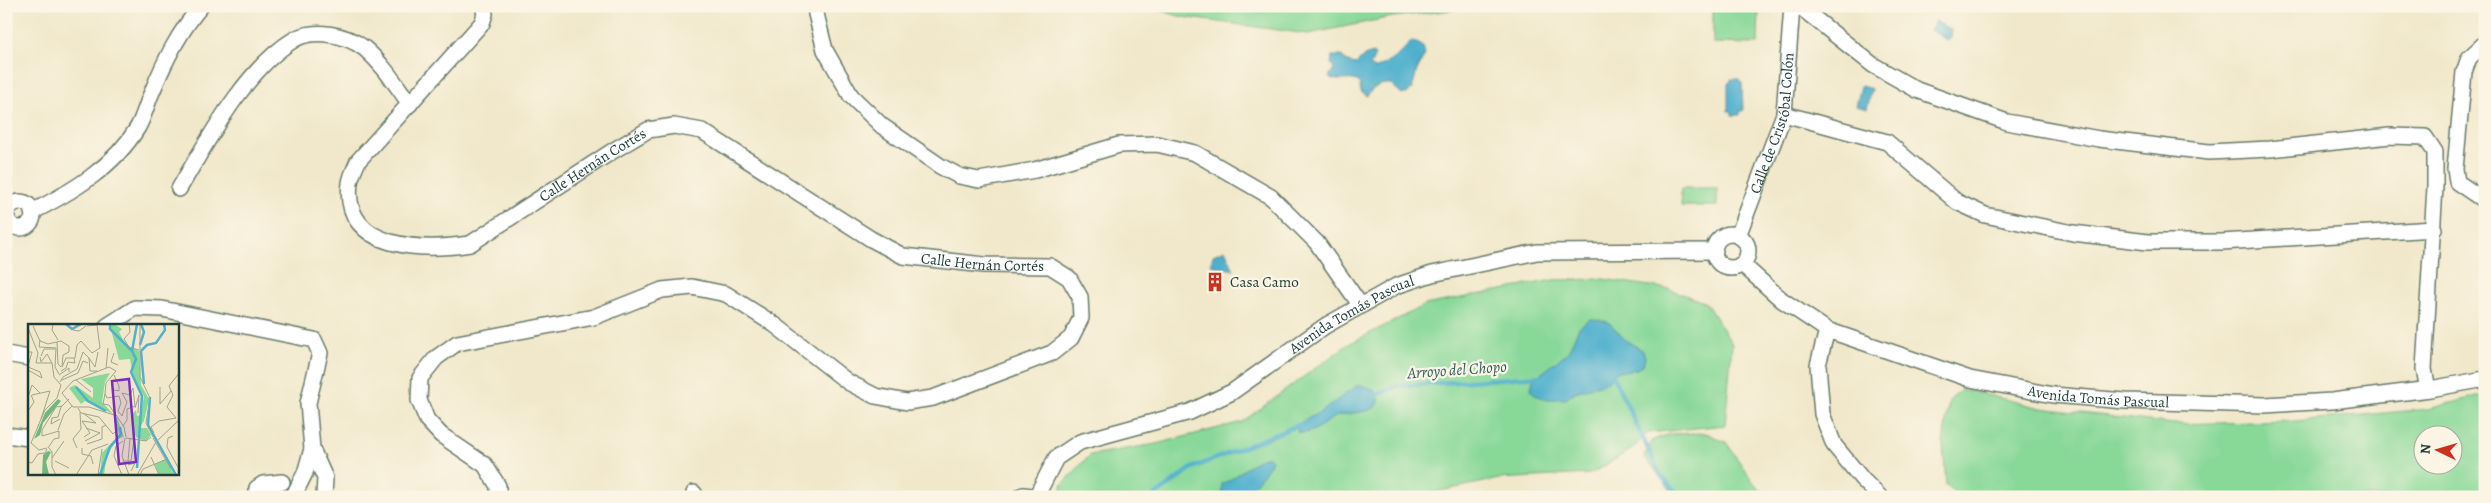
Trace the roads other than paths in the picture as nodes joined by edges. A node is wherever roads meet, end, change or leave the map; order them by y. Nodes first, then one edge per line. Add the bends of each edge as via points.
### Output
1 (201, 6) edge
2 (483, 6) edge
3 (817, 6) edge
4 (1792, 6) edge
5 (1799, 6) edge
6 (2485, 43) edge
7 (410, 104) junction
8 (1784, 114) junction
9 (2458, 182) junction
10 (2435, 187) junction
11 (179, 190) dead end
12 (2485, 201) edge
13 (7, 218) edge
14 (2434, 229) junction
15 (1738, 236) junction
16 (1715, 251) junction
17 (1742, 264) junction
18 (1361, 306) junction
19 (110, 324) edge
20 (1826, 330) junction
21 (6, 354) edge
22 (28, 358) edge
23 (2485, 379) edge
24 (2428, 389) junction
25 (6, 435) edge
26 (28, 438) edge
27 (312, 449) junction
28 (282, 482) dead end
29 (1038, 496) edge
30 (257, 497) edge
31 (293, 497) edge
32 (324, 497) edge
33 (498, 497) edge
34 (1020, 497) edge
35 (1880, 497) edge

1 - 13 street via 174,42 138,126 120,150 98,172 65,195 32,212 26,203 17,202 8,208
2 - 7 street, Calle Hernán Cortés via 486,14 482,23
3 - 18 street via 825,50 851,96 882,126 940,166 959,176 979,180 1035,170 1119,145 1157,144 1195,152 1271,197 1317,243
4 - 8 street, Calle de Cristóbal Colón
5 - 10 street via 1874,64 1917,90 2007,122 2099,139 2209,152 2390,136 2425,137 2435,152
6 - 9 street via 2469,58 2464,72 2455,152
7 - 11 street via 382,66 363,48 332,35 313,33 296,38 271,57 237,97
7 - 33 street, Calle Hernán Cortés via 358,161 350,182 351,208 364,230 386,242 445,248 470,244 618,147 648,130 674,126 702,131 903,256 984,265 1050,266 1069,278 1080,296 1081,318 1071,338 1052,353 933,398 907,402 875,396 848,382 775,325 726,294 692,288 662,290 594,317 457,343 436,358 420,378 419,400 427,420 441,435 484,465 498,486
8 - 14 street via 1887,142 1957,202 1985,215 2073,233 2148,242 2211,242
8 - 15 street, Calle de Cristóbal Colón
9 - 10 street
9 - 12 street
10 - 14 street
14 - 24 street via 2424,369
15 - 16 street via 1722,237
15 - 17 street via 1748,249
16 - 17 street via 1722,265 1732,268
16 - 18 street, Avenida Tomás Pascual via 1537,252 1432,274 1396,286
17 - 20 street, Avenida Tomás Pascual via 1782,300
18 - 29 street, Avenida Tomás Pascual via 1325,326 1232,392 1190,412 1080,442 1056,458
19 - 27 street via 135,308 162,309 314,340 320,353 308,403
20 - 24 street, Avenida Tomás Pascual via 1970,379 2053,394 2125,401 2264,405 2332,401
20 - 35 street via 1818,365 1822,414 1834,445
21 - 22 street
23 - 24 street, Avenida Tomás Pascual
25 - 26 street
27 - 31 street
27 - 32 street via 325,478
28 - 30 street via 263,484 257,488
29 - 34 street

